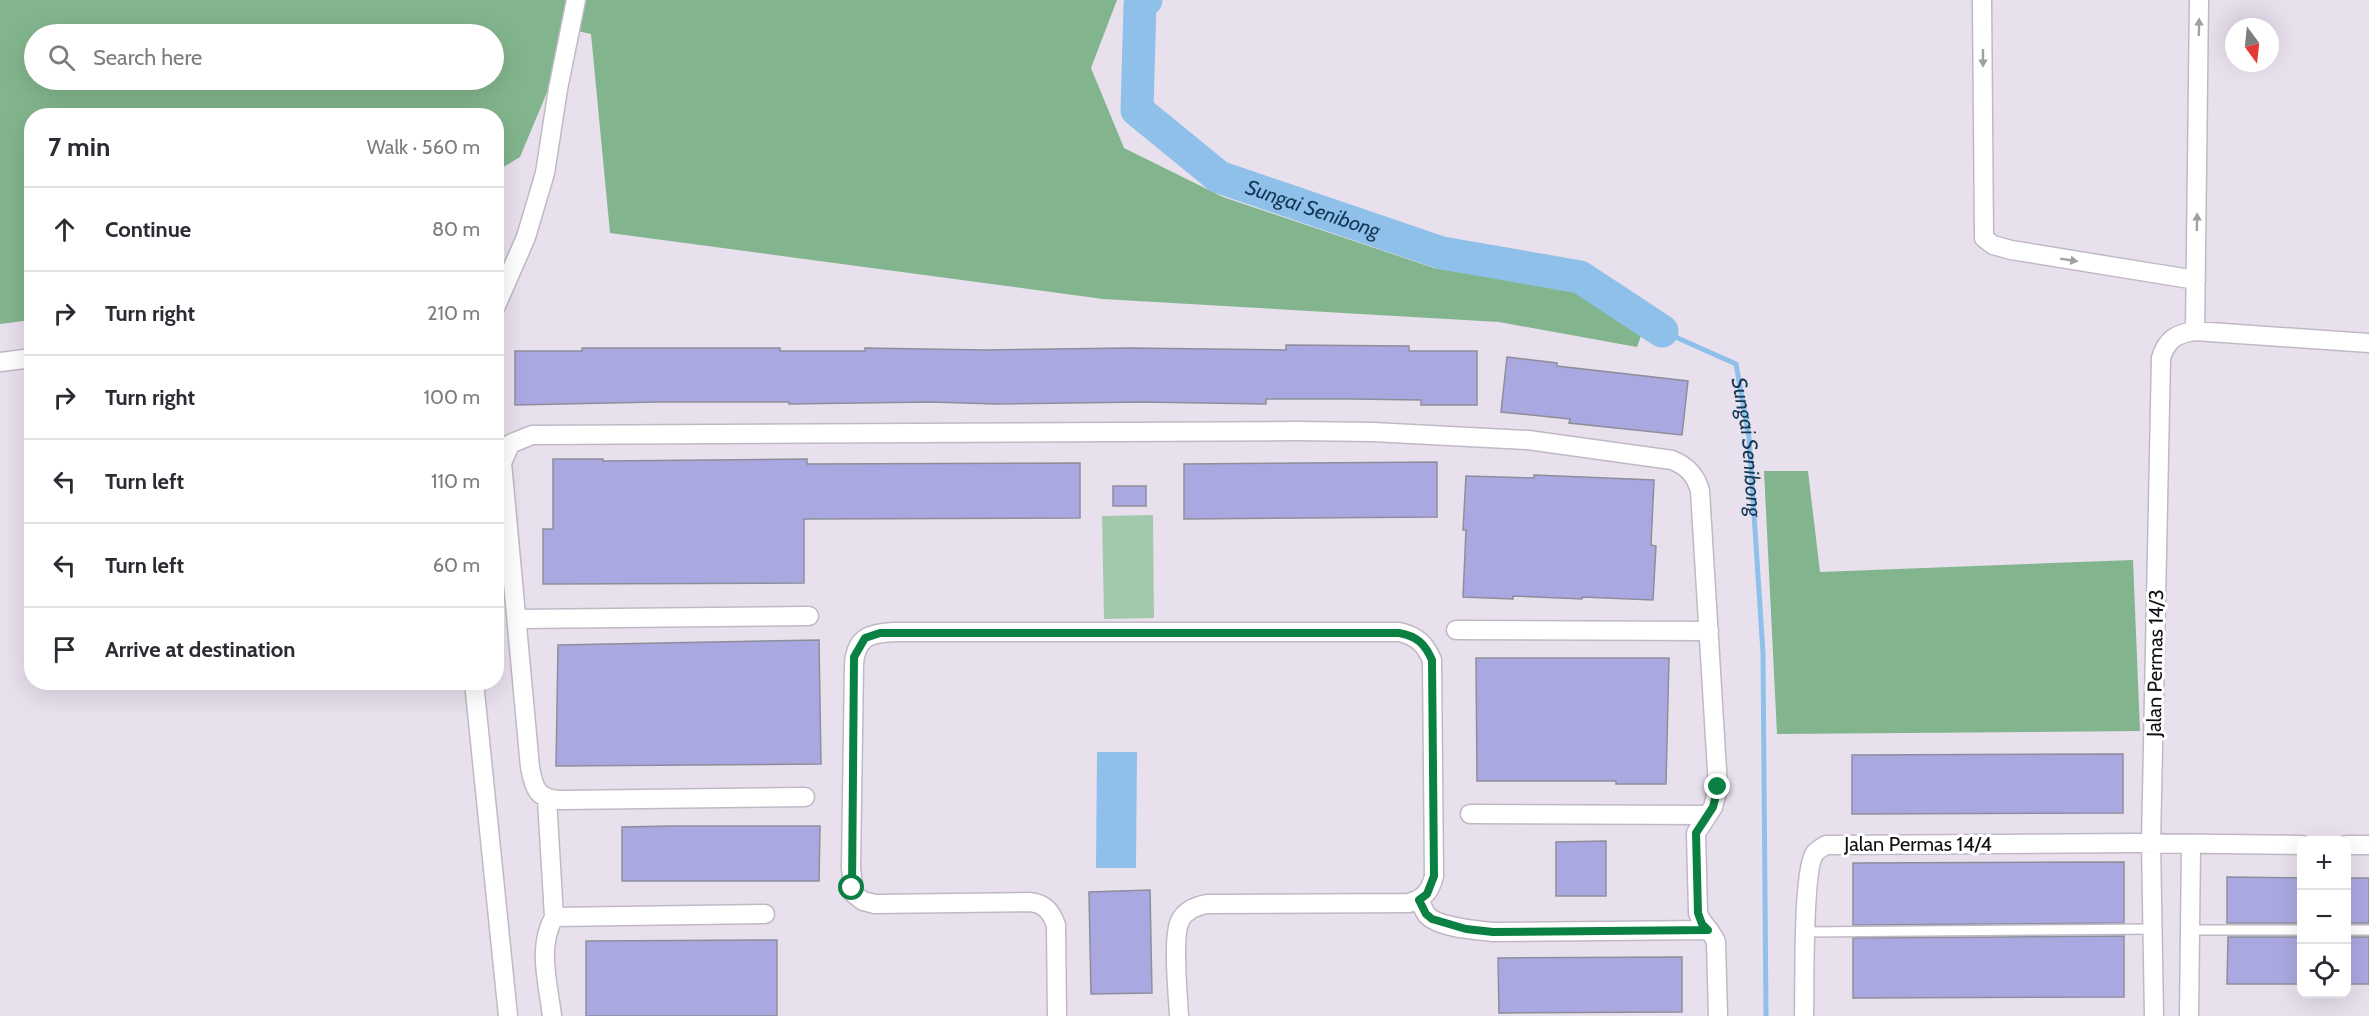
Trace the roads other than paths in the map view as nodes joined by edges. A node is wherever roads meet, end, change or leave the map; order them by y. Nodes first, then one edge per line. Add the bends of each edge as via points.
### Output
1 (576, 0) edge
2 (1982, 0) edge
3 (2199, 0) edge
4 (2196, 280) junction
5 (504, 288) edge
6 (2195, 331) junction
7 (2369, 343) edge
8 (24, 359) edge
9 (0, 362) edge
10 (504, 458) edge
11 (504, 484) edge
12 (809, 616) dead end
13 (517, 619) junction
14 (1456, 630) dead end
15 (1709, 631) junction
16 (475, 690) edge
17 (805, 797) dead end
18 (547, 799) junction
19 (1470, 814) dead end
20 (1708, 815) junction
21 (2151, 843) junction
22 (2191, 845) junction
23 (2297, 845) edge
24 (2351, 845) edge
25 (2369, 845) edge
26 (1419, 900) junction
27 (765, 914) dead end
28 (554, 917) junction
29 (2154, 929) junction
30 (1708, 930) junction
31 (2190, 930) junction
32 (2297, 930) edge
33 (2351, 930) edge
34 (2369, 930) edge
35 (1805, 932) junction
36 (508, 1016) edge
37 (552, 1016) edge
38 (1057, 1016) edge
39 (1179, 1016) edge
40 (1718, 1016) edge
41 (1804, 1016) edge
42 (2154, 1016) edge
43 (2189, 1016) edge

1 - 5 street via 545,173 526,237
2 -> 4 street via 1984,238 2011,250
4 -> 3 street
4 - 6 street
6 - 7 street
6 - 21 street, Jalan Permas 14/3 via 2171,339 2161,358
8 - 9 street
10 - 15 street via 510,444 526,436 1297,431 1528,440 1665,459 1678,462 1692,474 1700,491
11 - 13 street
12 - 13 street
13 - 18 street via 532,781 538,793
14 - 15 street
15 - 20 street via 1718,787
16 - 36 street
17 - 18 street
18 - 28 street
19 - 20 street
20 - 30 street via 1696,833 1698,913
21 - 22 street
21 - 29 street, Jalan Permas 14/3
21 - 35 street, Jalan Permas 14/4 via 1826,845 1815,852 1810,865
22 - 23 street
22 - 31 street
24 - 25 street
26 - 30 street via 1432,919 1493,932
26 - 38 street via 1427,894 1434,876 1432,660 1420,641 1411,635 872,634 860,644 854,664 854,894 875,904 1043,905 1056,925
26 - 39 street via 1196,906 1186,912 1177,931
27 - 28 street
28 - 37 street via 544,941
29 - 35 lane
29 - 42 street, Jalan Permas 14/3
30 - 40 street via 1718,953
31 - 32 lane
31 - 43 street
33 - 34 lane
35 - 41 street, Jalan Permas 14/4

